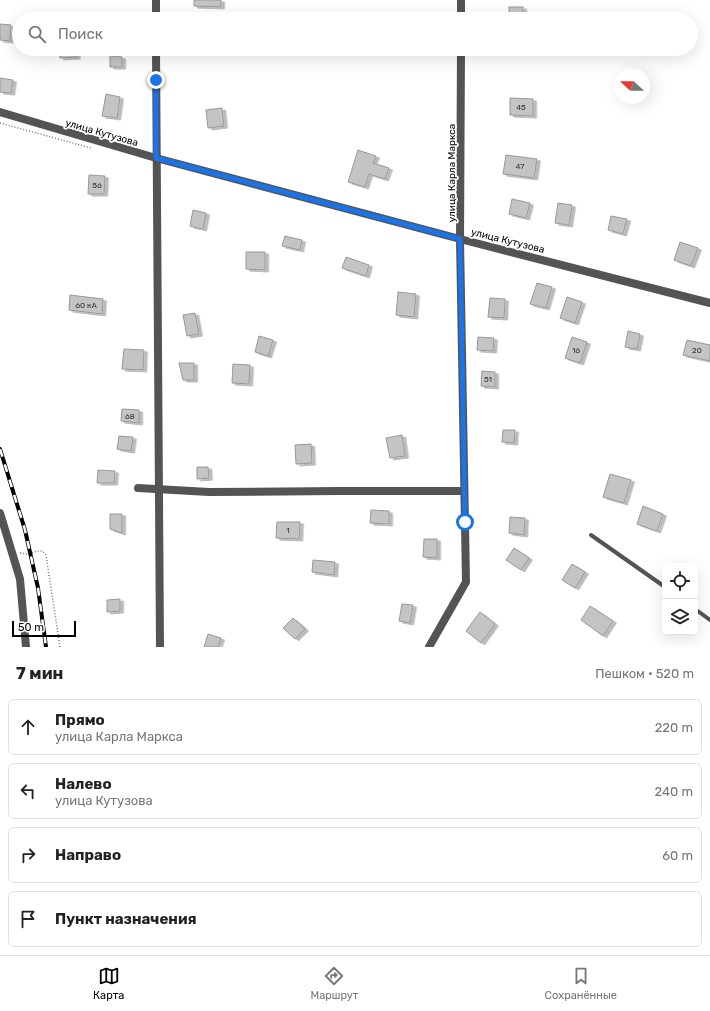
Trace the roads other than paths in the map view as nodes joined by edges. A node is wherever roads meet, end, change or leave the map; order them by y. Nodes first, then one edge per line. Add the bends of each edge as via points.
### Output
1 (156, 0) edge
2 (461, 0) edge
3 (156, 12) edge
4 (461, 12) edge
5 (156, 56) edge
6 (461, 56) edge
7 (0, 112) edge
8 (156, 158) junction
9 (460, 239) junction
10 (710, 303) edge
11 (138, 488) dead end
12 (160, 489) junction
13 (464, 491) junction
14 (0, 513) edge
15 (592, 535) dead end
16 (662, 585) edge
17 (698, 611) edge
18 (710, 620) edge
19 (26, 647) edge
20 (160, 647) edge
21 (429, 647) edge

1 - 3 street
2 - 4 street
5 - 8 street
6 - 9 street, улица Карла Маркса
7 - 8 street, улица Кутузова
8 - 9 street, улица Кутузова
8 - 12 street
9 - 10 street, улица Кутузова
9 - 13 street, улица Карла Маркса
11 - 12 street
12 - 13 street via 209,492
12 - 20 street
13 - 21 street, улица Карла Маркса via 466,582
14 - 19 street via 20,579
15 - 16 lane
17 - 18 lane

